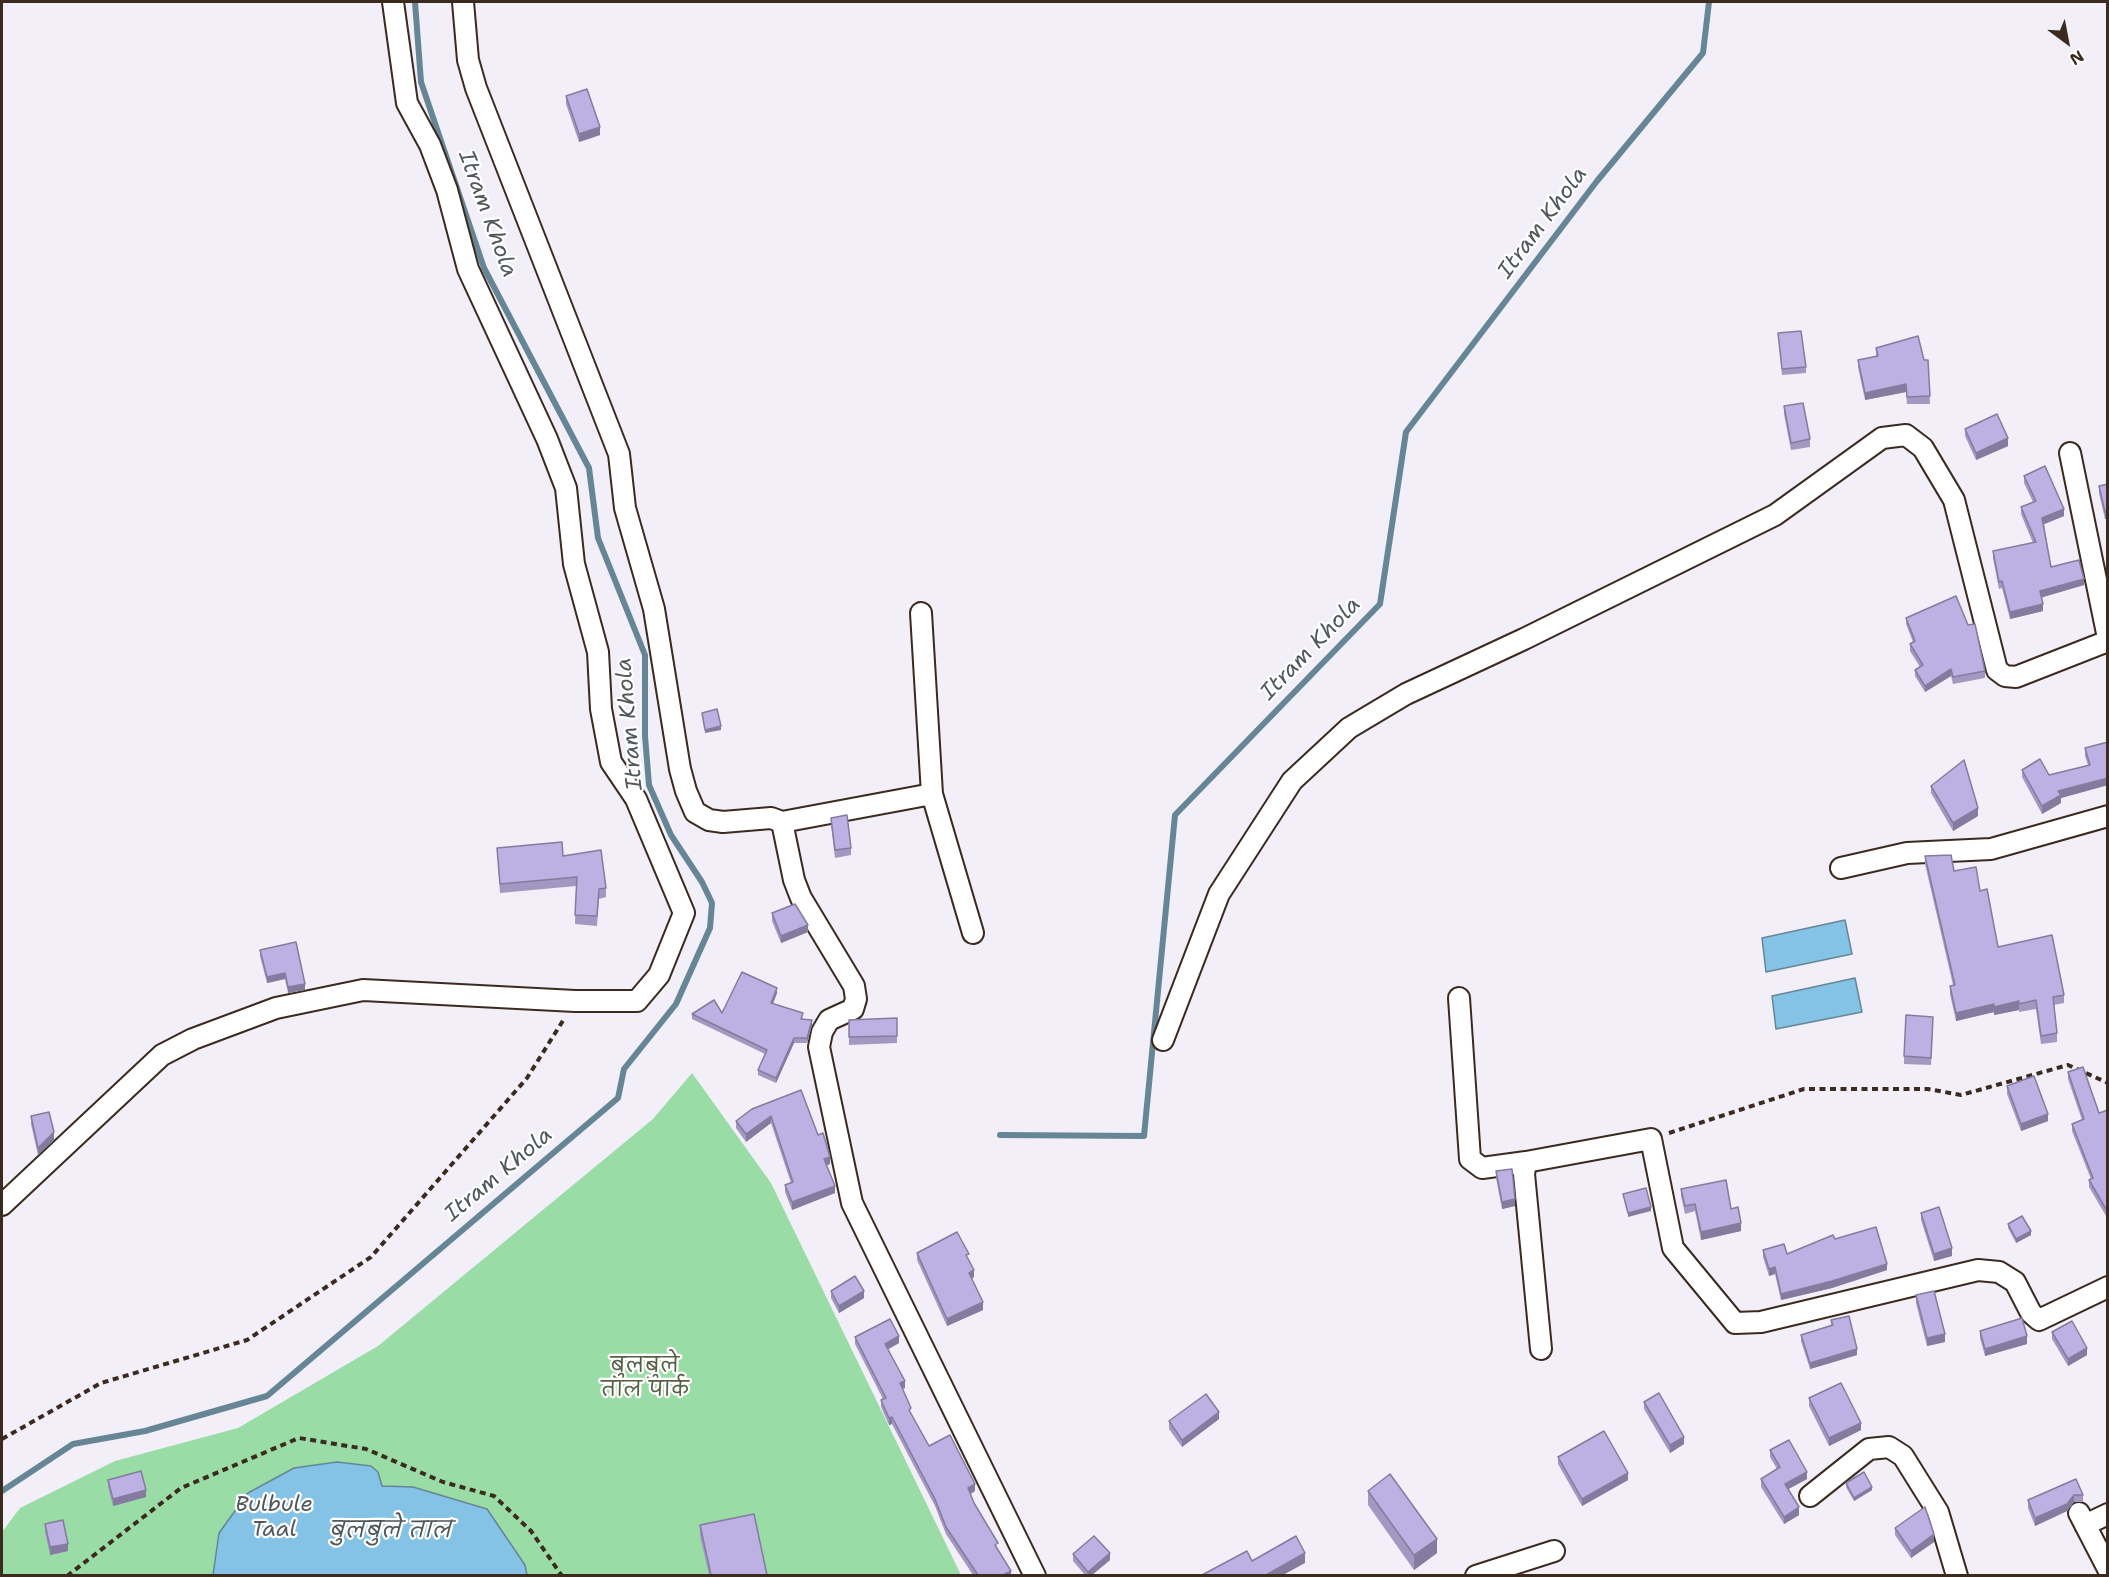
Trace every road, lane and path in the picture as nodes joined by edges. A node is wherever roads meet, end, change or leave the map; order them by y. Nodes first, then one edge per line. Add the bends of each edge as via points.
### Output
1 (393, 2) edge
2 (463, 2) edge
3 (2070, 453) dead end
4 (921, 614) dead end
5 (2108, 639) edge
6 (932, 794) junction
7 (2108, 816) edge
8 (782, 822) junction
9 (1841, 868) dead end
10 (973, 933) dead end
11 (1459, 998) dead end
12 (575, 1001) junction
13 (1163, 1040) dead end
14 (2108, 1083) edge
15 (1652, 1139) junction
16 (1526, 1162) junction
17 (2, 1205) edge
18 (2108, 1287) edge
19 (1541, 1349) dead end
20 (2, 1439) edge
21 (1809, 1496) dead end
22 (2108, 1514) edge
23 (1554, 1551) dead end
24 (2108, 1569) edge
25 (67, 1575) edge
26 (562, 1575) edge
27 (1035, 1575) edge
28 (1476, 1575) edge
29 (1957, 1575) edge

1 - 12 street via 407,103 430,144 468,269 566,488 574,564 598,652 601,709 610,762 636,799 684,913 659,975 637,1001
2 - 8 street via 468,60 476,88 619,454 625,508 654,609 686,791 695,812 709,820 771,818
3 - 5 street
4 - 6 street
5 - 13 street via 2016,677 1997,670 1954,500 1923,448 1906,435 1882,438 1775,515 1406,694 1349,729 1292,781 1219,894
6 - 8 street
6 - 10 street
7 - 9 street via 1991,849 1907,853
8 - 27 street via 801,898 854,986 853,1009 829,1020 819,1047 852,1203
11 - 16 street via 1470,1159 1482,1167
12 - 17 street via 363,990 276,1008 162,1055
12 - 20 path via 527,1078 371,1257 247,1340 101,1383
14 - 15 path via 2068,1065 1961,1095 1928,1089 1804,1089
15 - 16 street
15 - 18 street via 1674,1248 1735,1323 1761,1322 1978,1270 1999,1272 2015,1282 2031,1313 2039,1320
16 - 19 street
21 - 29 street via 1869,1449 1888,1447 1903,1456 1938,1512
22 - 24 street via 2082,1519
23 - 28 street
25 - 26 path via 181,1488 300,1438 366,1449 443,1482 494,1496 531,1531

